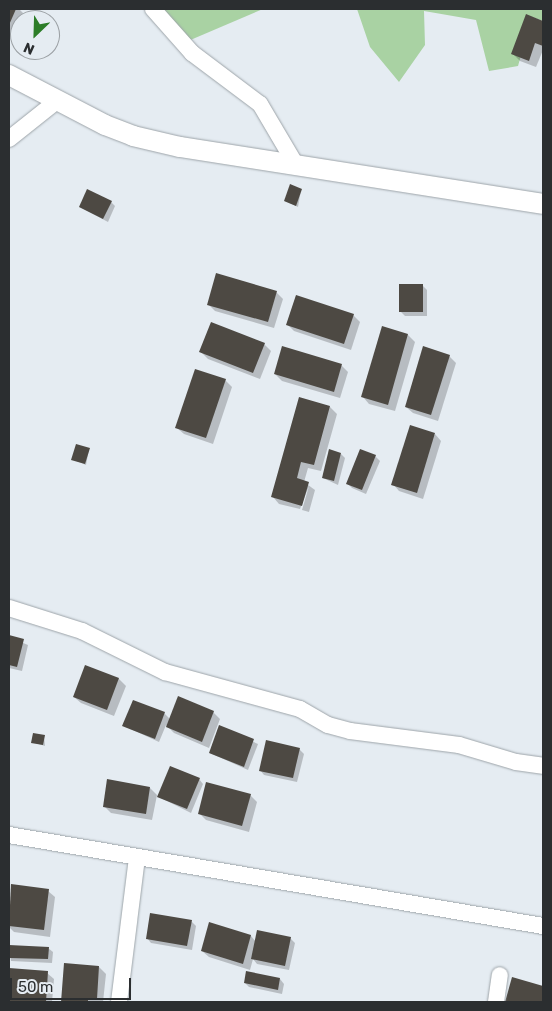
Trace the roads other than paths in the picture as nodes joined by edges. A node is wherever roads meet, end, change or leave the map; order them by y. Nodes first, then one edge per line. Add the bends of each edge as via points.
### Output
1 (152, 9) edge
2 (9, 75) edge
3 (58, 100) junction
4 (9, 139) edge
5 (296, 165) junction
6 (543, 204) edge
7 (9, 608) edge
8 (543, 766) edge
9 (9, 835) edge
10 (137, 857) junction
11 (543, 926) edge
12 (500, 975) dead end
13 (119, 1002) edge
14 (496, 1002) edge

1 - 5 street via 192,53 260,104
2 - 3 street
3 - 4 street
3 - 5 street via 133,136 180,147
5 - 6 street
7 - 8 street via 82,631 164,672 300,709 328,726 350,732 460,745 516,762
9 - 10 street
10 - 11 street
10 - 13 street
12 - 14 street

